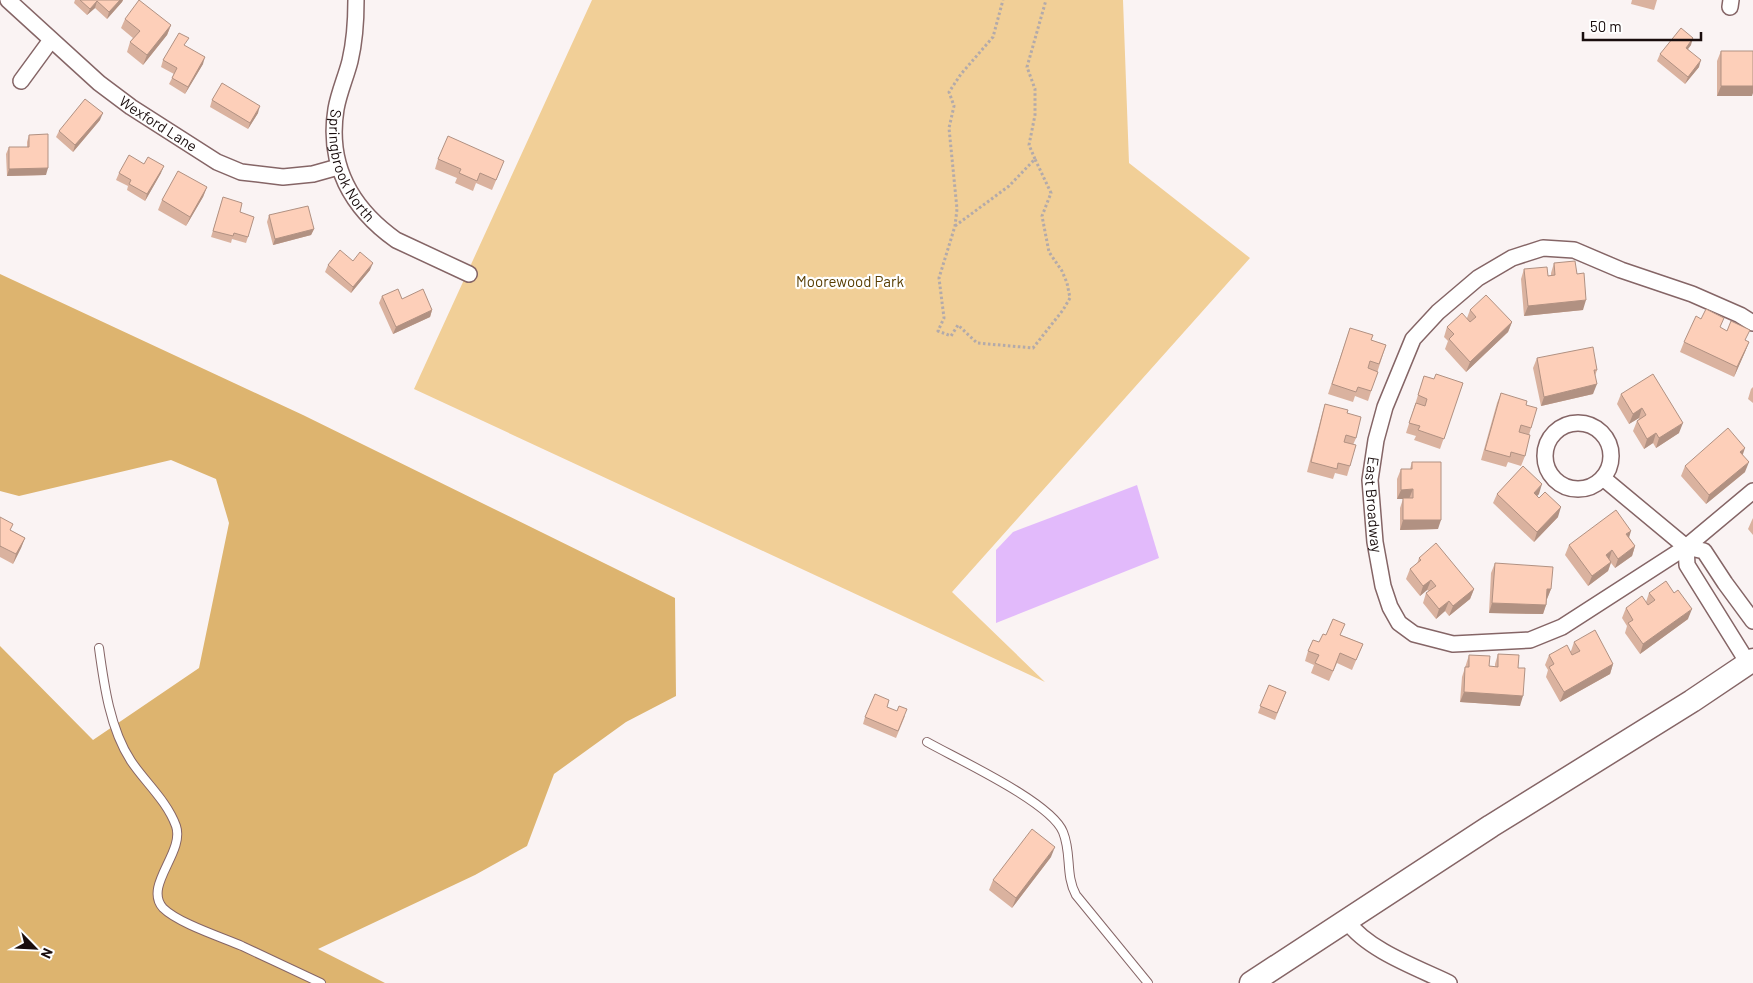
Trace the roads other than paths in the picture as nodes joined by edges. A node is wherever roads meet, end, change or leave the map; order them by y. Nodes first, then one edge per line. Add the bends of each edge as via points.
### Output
1 (8, 0) edge
2 (356, 0) edge
3 (51, 40) junction
4 (21, 81) dead end
5 (338, 167) junction
6 (469, 274) dead end
7 (1753, 323) edge
8 (1604, 478) junction
9 (1753, 491) edge
10 (1686, 547) junction
11 (1753, 621) edge
12 (99, 648) dead end
13 (1750, 661) edge
14 (927, 742) dead end
15 (1347, 921) junction
16 (321, 983) edge
17 (1148, 983) edge
18 (1251, 983) edge
19 (1449, 983) edge

1 - 3 street, Wexford Lane
2 - 5 street, Springbrook North via 356,28 336,108 334,152
3 - 4 street
3 - 5 street, Wexford Lane via 131,107 227,167 254,175 283,177
5 - 6 street, Springbrook North via 355,200 386,233
7 - 10 street, East Broadway via 1692,294 1574,250 1534,250 1512,258 1478,278 1422,328 1403,359 1385,407 1370,480 1376,542 1390,607 1399,623 1414,634 1453,644 1541,637
8 - 8 street via 1611,455 1609,444 1601,432 1592,426 1574,424 1554,435 1545,460 1553,478 1575,489 1588,488
8 - 10 street
9 - 10 street, East Broadway
10 - 11 street via 1704,551
10 - 13 street via 1687,565
12 - 16 lane via 103,677 121,744 177,829 175,847 158,886 162,907 197,927
13 - 15 main road
14 - 17 lane via 1033,802 1050,816 1063,831 1068,850 1069,883 1076,895
15 - 18 main road
15 - 19 street via 1362,938 1380,949

